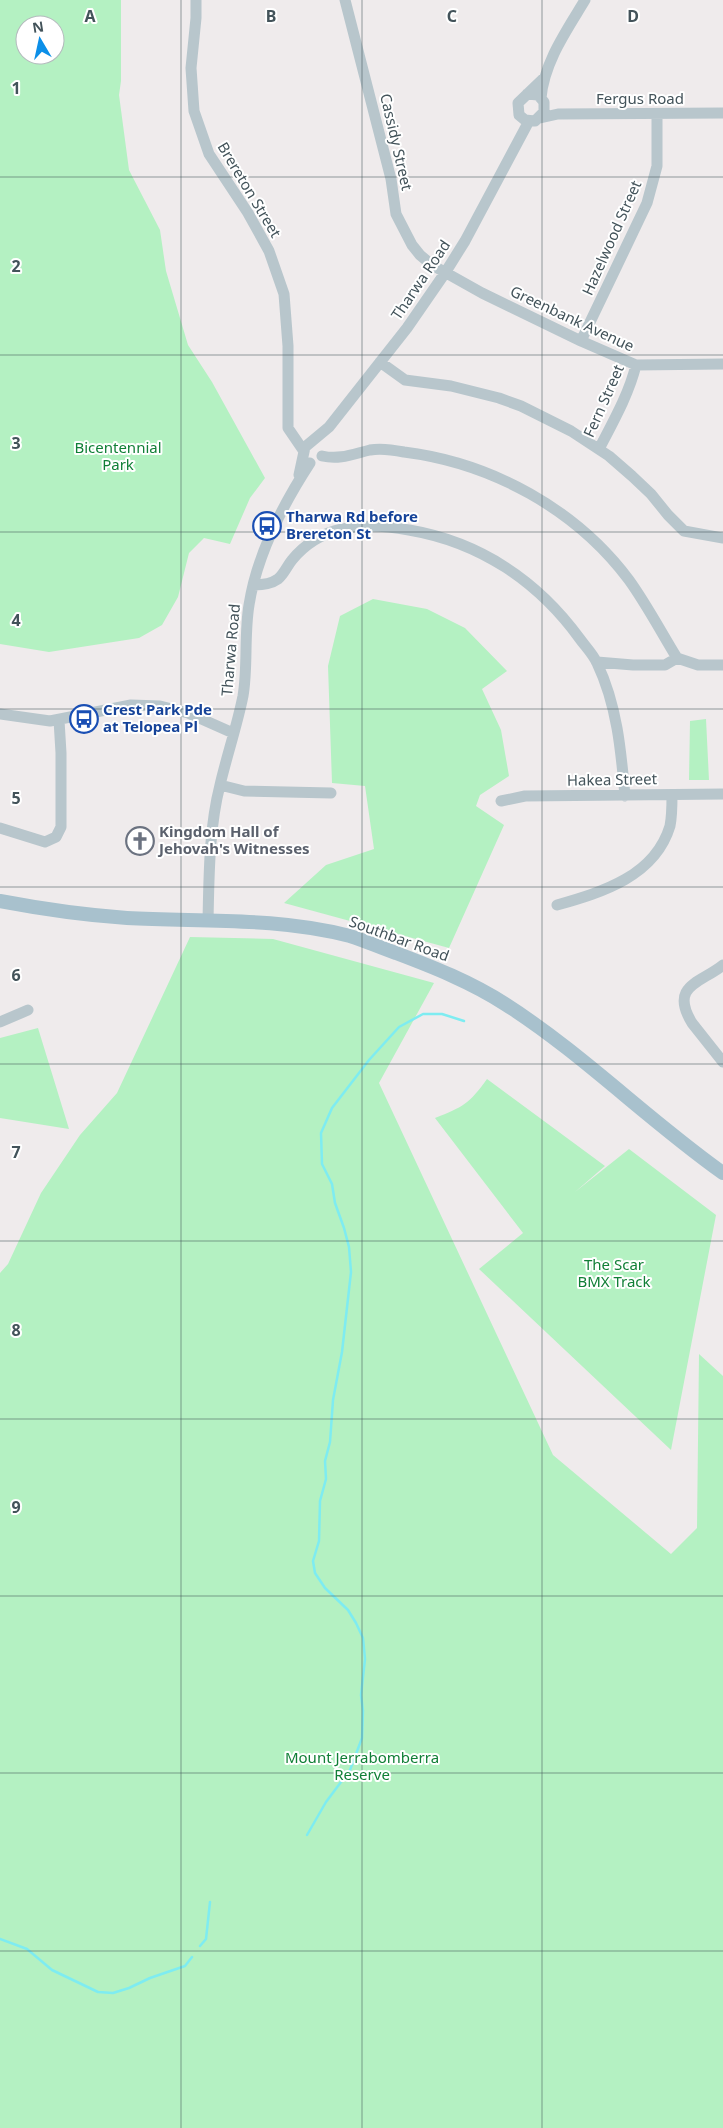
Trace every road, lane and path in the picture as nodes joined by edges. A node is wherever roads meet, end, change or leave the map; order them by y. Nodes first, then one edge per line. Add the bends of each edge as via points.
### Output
1 (196, 0) edge
2 (345, 0) edge
3 (585, 0) edge
4 (543, 79) junction
5 (527, 94) junction
6 (543, 101) junction
7 (723, 113) edge
8 (558, 114) junction
9 (657, 114) junction
10 (529, 118) junction
11 (445, 273) junction
12 (580, 341) junction
13 (380, 362) junction
14 (723, 364) edge
15 (636, 365) junction
16 (599, 449) junction
17 (311, 452) junction
18 (723, 538) edge
19 (253, 586) junction
20 (676, 658) junction
21 (597, 662) junction
22 (723, 665) edge
23 (0, 714) edge
24 (59, 720) junction
25 (233, 733) junction
26 (220, 785) junction
27 (331, 793) dead end
28 (723, 794) edge
29 (672, 795) junction
30 (625, 796) junction
31 (501, 801) dead end
32 (0, 828) edge
33 (0, 901) edge
34 (557, 904) dead end
35 (208, 921) junction
36 (723, 965) edge
37 (28, 1010) dead end
38 (0, 1022) edge
39 (723, 1062) edge
40 (723, 1174) edge

1 - 17 street, Brereton Street via 190,68 194,111 209,154 269,251 284,294 288,428
2 - 11 street, Cassidy Street via 391,179 396,214 420,255
3 - 4 street
4 - 5 street
4 - 6 street
5 - 6 street via 534,94
5 - 10 street via 518,103
6 - 8 street
6 - 10 street via 544,112
7 - 9 street, Fergus Road
8 - 9 street, Fergus Road
8 - 10 street, Fergus Road
9 - 12 street, Hazelwood Street via 657,166 648,203
10 - 11 street, Tharwa Road
11 - 12 street, Greenbank Avenue
11 - 13 street, Tharwa Road
12 - 15 street, Greenbank Avenue
13 - 16 street via 405,380 477,392 521,406
13 - 17 street, Tharwa Road
14 - 15 street, Greenbank Avenue
15 - 16 street, Fern Street via 634,376
16 - 18 street via 651,494 684,531
17 - 19 street, Tharwa Road via 264,551
17 - 20 street via 339,459 373,450 403,451 462,463 518,487 547,504 605,552 629,580
19 - 21 street via 278,578 307,544 340,529 367,526 438,535 491,558 521,578 549,602
19 - 25 street, Tharwa Road via 245,646 244,688
20 - 21 street via 665,665
20 - 22 street via 698,664
21 - 30 street via 618,724
23 - 24 street
24 - 25 street via 131,705 160,706 188,713
24 - 32 street via 62,827 56,837 44,842
25 - 26 street, Tharwa Road
26 - 27 street via 252,792
26 - 35 street, Tharwa Road via 210,855
28 - 29 street, Hakea Street
29 - 30 street, Hakea Street
29 - 34 street via 670,825 659,848 638,873 598,894
30 - 31 street, Hakea Street via 525,796
33 - 35 main road, Southbar Road via 45,910 126,918
35 - 40 main road, Southbar Road via 278,923 351,936 456,977 504,1003 584,1062
36 - 39 street via 693,983 685,1002 688,1017
37 - 38 street

